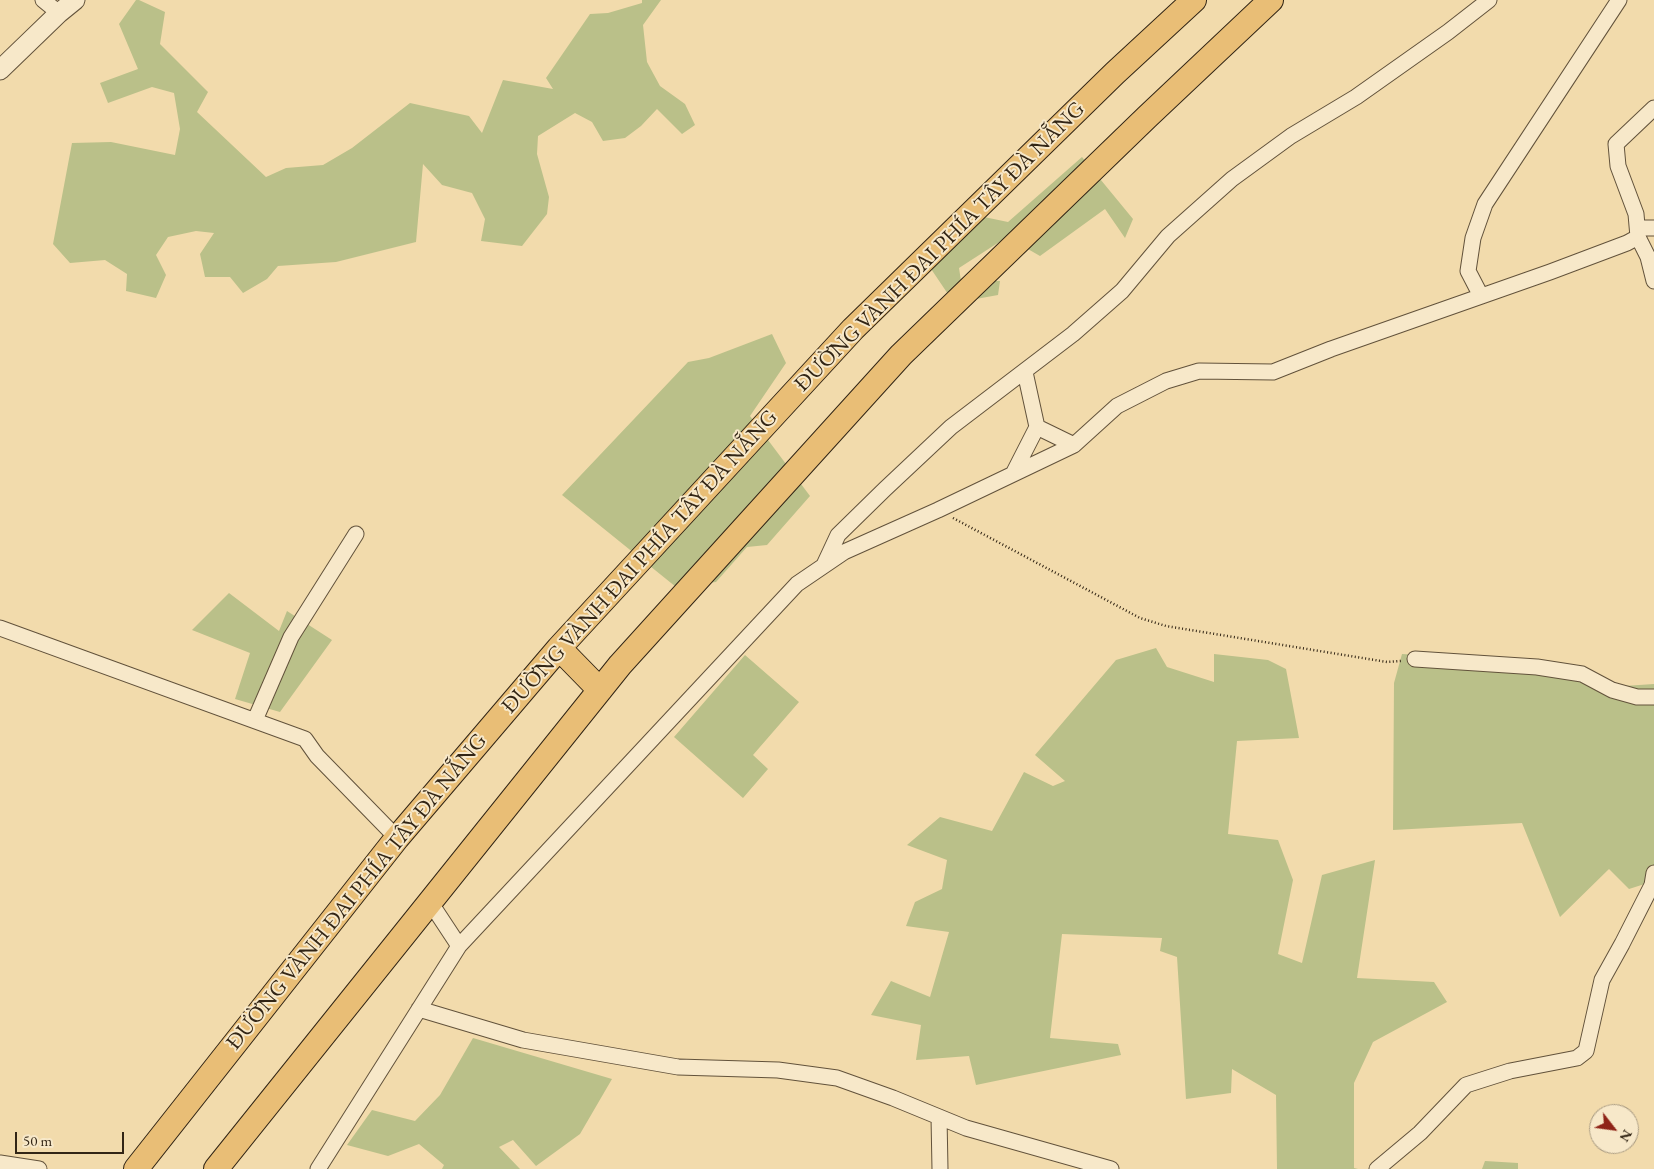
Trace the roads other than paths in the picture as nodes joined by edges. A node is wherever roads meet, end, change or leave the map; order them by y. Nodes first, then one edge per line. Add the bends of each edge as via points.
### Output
1 (43, 0) edge
2 (74, 0) edge
3 (1194, 0) edge
4 (1271, 0) edge
5 (1489, 0) edge
6 (1619, 0) edge
7 (58, 13) junction
8 (0, 70) edge
9 (1654, 108) edge
10 (1654, 228) edge
11 (1638, 233) junction
12 (1654, 281) edge
13 (1481, 296) junction
14 (1025, 372) junction
15 (1037, 427) junction
16 (1074, 445) junction
17 (1013, 474) junction
18 (356, 534) dead end
19 (824, 566) junction
20 (0, 628) edge
21 (559, 648) junction
22 (1415, 659) road end
23 (600, 690) junction
24 (1654, 697) edge
25 (255, 720) junction
26 (397, 838) junction
27 (1654, 873) edge
28 (430, 902) junction
29 (459, 946) junction
30 (420, 1009) junction
31 (939, 1117) junction
32 (0, 1163) edge
33 (39, 1169) edge
34 (136, 1169) edge
35 (216, 1169) edge
36 (318, 1169) edge
37 (940, 1169) edge
38 (1111, 1169) edge
39 (1377, 1169) edge

1 - 7 street
2 - 7 street
3 - 21 main road, ĐƯỜNG VÀNH ĐAI PHÍA TÂY ĐÀ NẴNG via 853,329
4 - 23 main road via 902,355
5 - 14 street via 1363,92 1291,136 1232,179 1168,236 1122,291
6 - 13 street via 1485,204 1473,238 1468,271
7 - 8 street
9 - 11 street via 1616,144 1618,166 1636,214
10 - 11 street
11 - 12 street
11 - 13 street via 1627,243
13 - 16 street via 1273,372 1199,371 1166,380 1117,406
14 - 15 street
14 - 19 street via 951,427 885,489 838,535
15 - 16 street
15 - 17 street
16 - 17 street
17 - 19 street via 844,552
18 - 25 street via 290,637
19 - 29 street via 798,584
20 - 25 street
21 - 23 main road
21 - 26 main road, ĐƯỜNG VÀNH ĐAI PHÍA TÂY ĐÀ NẴNG
22 - 24 street via 1538,667 1582,674 1629,695
23 - 28 main road
25 - 26 street via 305,739 317,756
26 - 34 main road, ĐƯỜNG VÀNH ĐAI PHÍA TÂY ĐÀ NẴNG
27 - 39 street via 1652,885 1602,980 1586,1051 1577,1058 1510,1071 1466,1085 1420,1133
28 - 29 street
28 - 35 main road
29 - 30 street
30 - 31 street via 523,1040 678,1066 778,1070 836,1078
30 - 36 street
31 - 37 street
31 - 38 street via 966,1128
32 - 33 street

